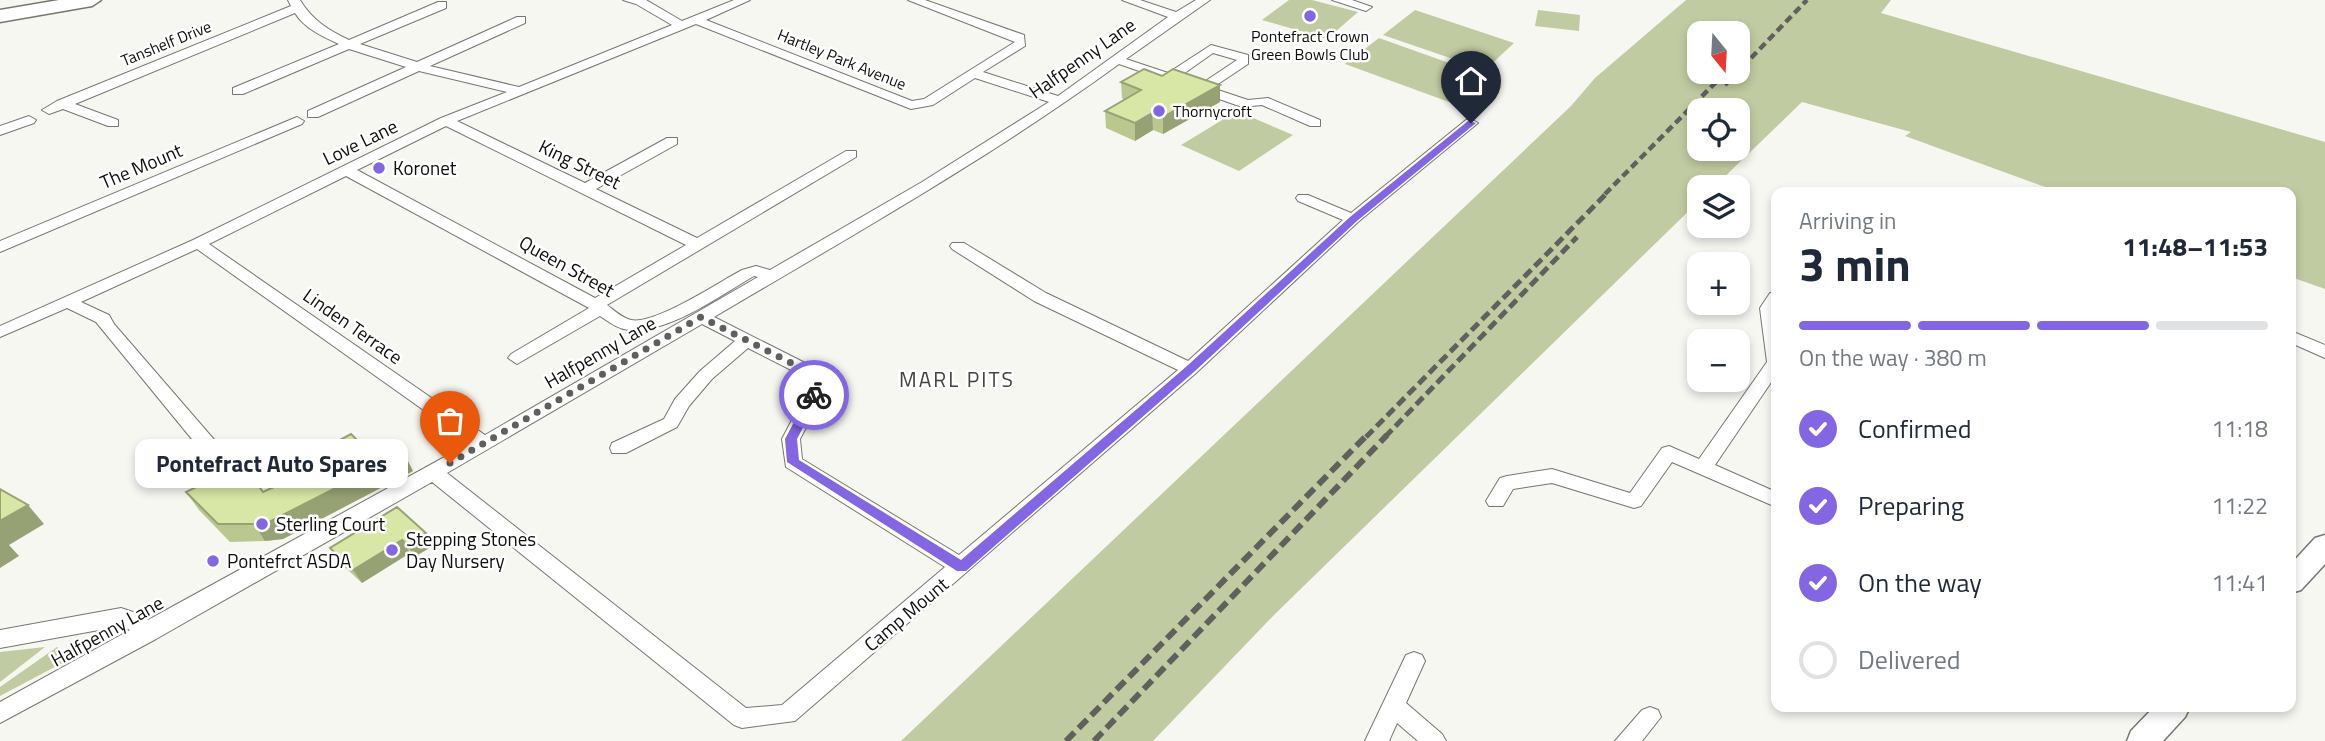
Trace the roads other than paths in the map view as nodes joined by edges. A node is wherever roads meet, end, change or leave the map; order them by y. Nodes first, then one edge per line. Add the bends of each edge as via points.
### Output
1 (92, 0) edge
2 (629, 0) edge
3 (744, 0) edge
4 (914, 0) edge
5 (1128, 0) edge
6 (1204, 0) edge
7 (1338, 0) edge
8 (295, 4) edge
9 (442, 5) dead end
10 (1366, 7) dead end
11 (0, 16) edge
12 (1177, 16) junction
13 (521, 20) dead end
14 (687, 22) junction
15 (346, 45) junction
16 (1118, 60) junction
17 (421, 65) junction
18 (975, 74) junction
19 (1170, 77) junction
20 (1203, 88) junction
21 (516, 90) junction
22 (238, 91) dead end
23 (1060, 101) junction
24 (313, 114) dead end
25 (29, 120) dead end
26 (297, 121) dead end
27 (446, 121) junction
28 (113, 123) dead end
29 (1315, 123) dead end
30 (1471, 123) dead end
31 (0, 131) edge
32 (672, 141) dead end
33 (851, 154) dead end
34 (346, 170) junction
35 (587, 188) junction
36 (1303, 198) dead end
37 (1353, 219) junction
38 (198, 243) junction
39 (696, 244) junction
40 (958, 246) dead end
41 (0, 247) edge
42 (773, 276) junction
43 (67, 302) junction
44 (1771, 304) edge
45 (598, 307) junction
46 (701, 317) junction
47 (1771, 328) edge
48 (0, 332) edge
49 (2296, 338) edge
50 (744, 341) junction
51 (2325, 352) edge
52 (517, 358) dead end
53 (1191, 369) junction
54 (1771, 369) edge
55 (484, 444) junction
56 (619, 448) dead end
57 (216, 455) dead end
58 (1703, 468) junction
59 (433, 472) junction
60 (1771, 498) edge
61 (1496, 501) dead end
62 (2325, 546) edge
63 (962, 567) junction
64 (2296, 577) edge
65 (148, 633) junction
66 (0, 639) edge
67 (1414, 661) dead end
68 (1393, 706) junction
69 (2162, 712) edge
70 (0, 713) edge
71 (1650, 717) dead end
72 (1377, 741) edge
73 (1434, 741) edge
74 (1627, 741) edge
75 (2143, 741) edge

1 - 11 main road
2 - 14 street, Hartley Park Avenue
3 - 14 street, Love Lane
4 - 18 street, Hartley Park Avenue via 1020,38 1021,44
5 - 12 street
6 - 12 street, Halfpenny Lane
7 - 10 street
8 - 15 street via 306,22
8 - 28 street, Tanshelf Drive via 56,107
9 - 15 street
12 - 16 street, Halfpenny Lane
13 - 17 street
14 - 18 street, Hartley Park Avenue via 911,105 928,102
14 - 21 street, Love Lane
15 - 17 street
15 - 22 street
16 - 19 street
16 - 23 street, Halfpenny Lane
17 - 21 street
17 - 24 street
18 - 23 street
19 - 20 street
19 - 20 street via 1211,49 1244,58
20 - 29 street via 1247,104 1263,101
21 - 27 street, Love Lane
23 - 42 street, Halfpenny Lane
25 - 31 street
26 - 41 street, The Mount
27 - 34 street, Love Lane
27 - 35 street, King Street
30 - 37 street, Camp Mount
32 - 35 street
33 - 39 street
34 - 38 street, Love Lane
34 - 45 street, Queen Street
35 - 39 street, King Street
36 - 37 street
37 - 53 street, Camp Mount
38 - 43 street, Love Lane
38 - 55 street, Linden Terrace
39 - 45 street
40 - 53 street via 1040,297
42 - 45 street, Queen Street via 748,272 671,316 643,325 627,325
42 - 46 street, Halfpenny Lane
43 - 48 street, Love Lane
43 - 57 street via 103,319
44 - 47 street
45 - 52 street
46 - 50 street
46 - 55 street, Halfpenny Lane
49 - 51 street
50 - 56 street via 681,403 671,423
50 - 63 street via 809,372 815,393 791,439 793,462
53 - 63 street, Camp Mount
54 - 58 street
55 - 59 street, Halfpenny Lane
58 - 60 street
58 - 61 street via 1670,453 1634,501 1552,476 1507,483
59 - 63 street, Camp Mount via 742,718 787,714
59 - 65 street, Halfpenny Lane
62 - 64 main road
65 - 66 street via 121,617
65 - 70 street, Halfpenny Lane
67 - 68 street
68 - 72 street
68 - 73 street
69 - 75 main road
71 - 74 street

